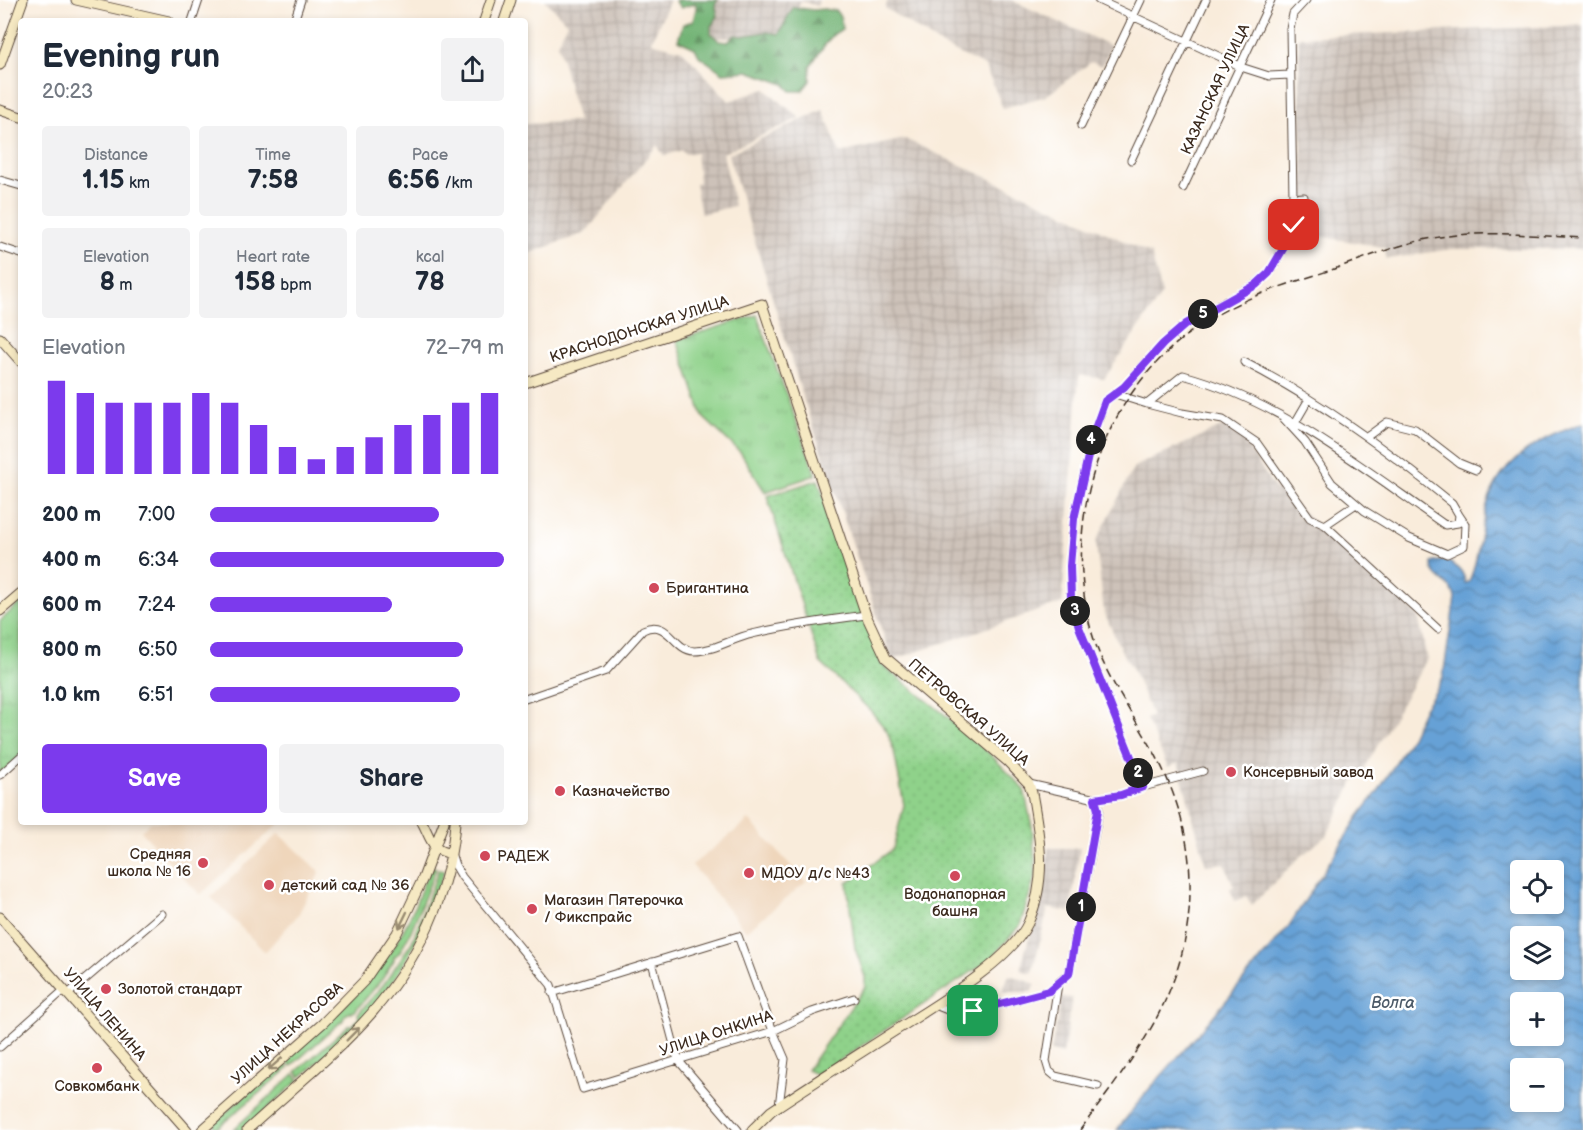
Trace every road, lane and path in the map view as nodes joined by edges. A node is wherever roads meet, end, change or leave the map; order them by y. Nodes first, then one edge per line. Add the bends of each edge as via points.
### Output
1 (23, 0) edge
2 (76, 0) edge
3 (199, 0) edge
4 (301, 0) edge
5 (491, 0) edge
6 (512, 0) edge
7 (1098, 0) edge
8 (1141, 0) edge
9 (1206, 0) edge
10 (1270, 0) edge
11 (1306, 0) edge
12 (1134, 16) junction
13 (156, 18) edge
14 (193, 18) edge
15 (295, 18) edge
16 (485, 18) edge
17 (505, 18) edge
18 (1186, 41) junction
19 (0, 65) edge
20 (1241, 66) junction
21 (1290, 75) junction
22 (0, 110) edge
23 (18, 116) edge
24 (1081, 126) dead end
25 (1131, 160) dead end
26 (0, 180) edge
27 (18, 185) edge
28 (1183, 188) dead end
29 (1304, 197) dead end
30 (1293, 198) junction
31 (0, 247) edge
32 (18, 253) edge
33 (762, 304) joint
34 (0, 338) edge
35 (18, 359) edge
36 (1244, 362) dead end
37 (528, 382) edge
38 (1115, 394) junction
39 (1309, 399) junction
40 (1147, 404) junction
41 (1281, 415) junction
42 (1295, 423) junction
43 (1368, 436) junction
44 (1476, 470) dead end
45 (1356, 504) junction
46 (1459, 515) junction
47 (1324, 525) junction
48 (18, 595) edge
49 (0, 610) edge
50 (866, 615) junction
51 (1438, 629) dead end
52 (528, 698) edge
53 (18, 759) edge
54 (1203, 771) dead end
55 (0, 775) edge
56 (1029, 784) junction
57 (1143, 787) junction
58 (1095, 799) junction
59 (423, 825) edge
60 (455, 825) edge
61 (443, 826) edge
62 (454, 834) junction
63 (434, 847) junction
64 (451, 853) junction
65 (162, 914) dead end
66 (0, 917) edge
67 (652, 962) junction
68 (1058, 984) junction
69 (66, 992) junction
70 (552, 993) junction
71 (854, 998) dead end
72 (935, 1005) junction
73 (773, 1030) junction
74 (0, 1047) edge
75 (678, 1060) junction
76 (1098, 1086) dead end
77 (779, 1106) junction
78 (187, 1130) edge
79 (202, 1130) edge
80 (247, 1130) edge
81 (738, 1130) edge
82 (752, 1130) edge

1 - 19 street
2 - 13 street
3 - 14 street
4 - 15 street
5 - 16 street
6 - 17 street
7 - 12 street
8 - 12 street
9 - 18 street
10 - 20 street, КАЗАНСКАЯ УЛИЦА
11 - 21 street via 1293,14 1290,28
12 - 18 street
12 - 24 street
18 - 20 street
18 - 25 street
20 - 21 street via 1269,76
20 - 28 street, КАЗАНСКАЯ УЛИЦА
21 - 30 street
22 - 23 street
26 - 27 street
29 - 30 street
30 - 38 street via 1294,225 1269,273 1256,285 1186,324
31 - 32 street
33 - 37 street, КРАСНОДОНСКАЯ УЛИЦА
33 - 50 street, ПЕТРОВСКАЯ УЛИЦА
34 - 35 street
36 - 39 street
38 - 40 street
38 - 57 street via 1105,401 1093,434 1078,496 1070,566 1071,598
39 - 42 street
39 - 43 street
40 - 41 street via 1183,375 1214,383
40 - 47 street via 1223,420 1257,443 1310,518
41 - 42 street
41 - 45 street via 1332,483
42 - 46 street via 1445,525 1458,523
43 - 44 street via 1387,422 1415,429 1459,463
43 - 46 street via 1452,503
45 - 46 street via 1409,538 1447,554 1464,546 1465,524
45 - 47 street
47 - 51 street
48 - 49 street
50 - 52 street via 755,633 697,651 688,649 660,627 650,627 606,671
50 - 56 street, ПЕТРОВСКАЯ УЛИЦА via 890,663
53 - 55 street
54 - 57 street
56 - 58 street
56 - 72 street, ПЕТРОВСКАЯ УЛИЦА via 1042,864 1029,921 1007,952
57 - 58 street
58 - 68 street via 1098,810 1069,974
59 - 63 street
60 - 62 street
61 - 62 street
61 - 63 street, УЛИЦА НЕКРАСОВА
62 - 64 street
63 - 64 street
63 -> 79 street, УЛИЦА НЕКРАСОВА via 397,933 364,981 323,1023
64 - 70 street via 462,876 550,985
80 -> 64 street via 347,1040 390,993 428,926
65 - 69 street
66 - 69 street, УЛИЦА ЛЕНИНА
67 - 70 street
67 - 73 street via 738,936
67 - 75 street
68 - 72 street via 1049,991 960,1015
68 - 76 street via 1046,1060 1048,1071
69 - 74 street
69 - 78 street, УЛИЦА ЛЕНИНА
70 - 75 street, УЛИЦА ОНКИНА via 584,1089
71 - 73 street, УЛИЦА ОНКИНА
72 - 77 street, ПЕТРОВСКАЯ УЛИЦА
73 - 75 street, УЛИЦА ОНКИНА
73 - 77 street via 785,1059
75 - 81 street
77 - 82 street, ПЕТРОВСКАЯ УЛИЦА

